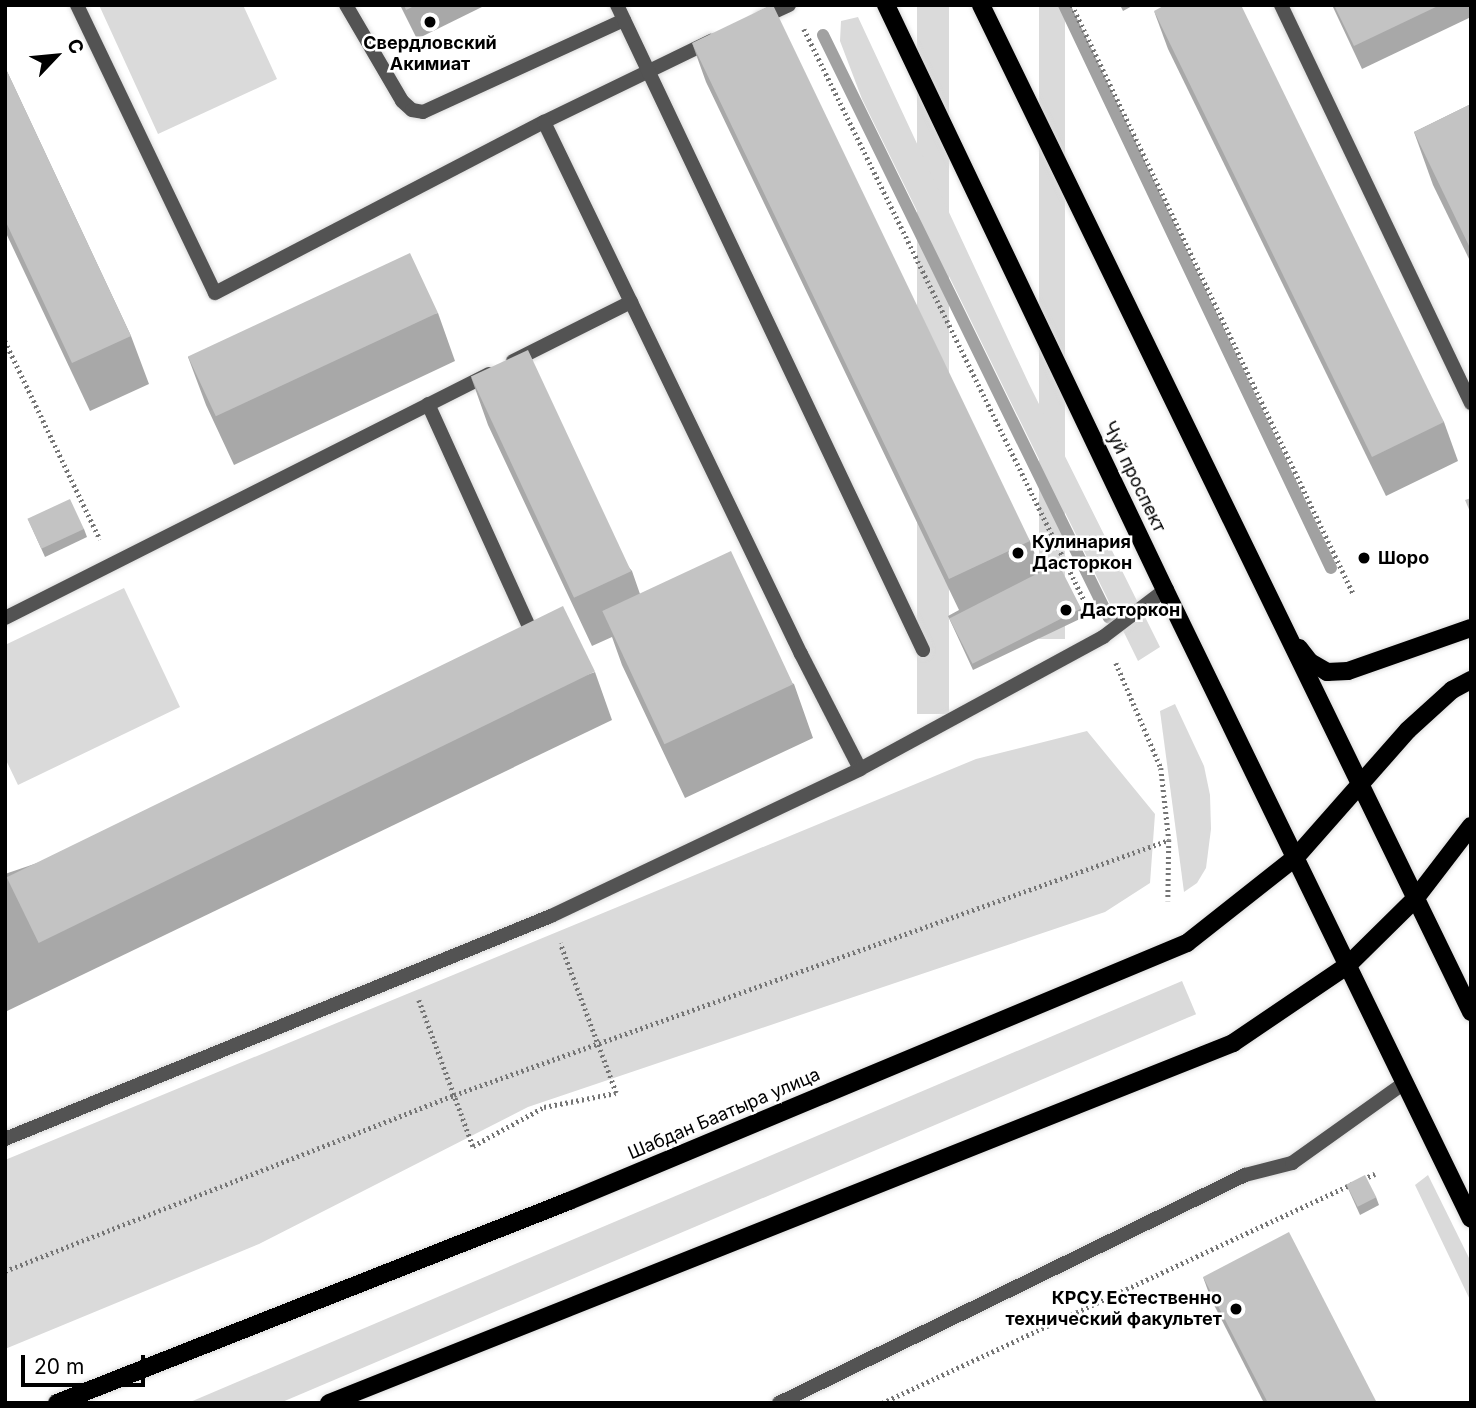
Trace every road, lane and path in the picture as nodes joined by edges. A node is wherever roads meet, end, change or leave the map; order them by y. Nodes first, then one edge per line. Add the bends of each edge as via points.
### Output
1 (78, 5) edge
2 (346, 5) edge
3 (617, 5) edge
4 (789, 5) edge
5 (886, 5) edge
6 (981, 5) edge
7 (1072, 5) edge
8 (1281, 5) edge
9 (624, 20) junction
10 (801, 22) dead end
11 (648, 70) junction
12 (544, 122) junction
13 (631, 302) junction
14 (5, 341) edge
15 (1471, 403) edge
16 (428, 404) junction
17 (112, 564) junction
18 (1165, 590) junction
19 (1353, 593) dead end
20 (5, 618) edge
21 (1471, 628) edge
22 (1282, 629) junction
23 (1102, 636) junction
24 (522, 644) edge
25 (923, 650) dead end
26 (1471, 680) edge
27 (860, 769) junction
28 (1360, 786) junction
29 (1471, 826) edge
30 (1169, 840) junction
31 (1297, 857) junction
32 (1415, 899) junction
33 (1168, 901) dead end
34 (551, 916) junction
35 (1348, 965) junction
36 (410, 973) junction
37 (1471, 1012) edge
38 (597, 1043) junction
39 (1404, 1083) junction
40 (454, 1095) junction
41 (5, 1139) edge
42 (1375, 1174) dead end
43 (1471, 1219) edge
44 (5, 1271) edge
45 (57, 1403) edge
46 (329, 1403) edge
47 (779, 1403) edge
48 (882, 1403) edge

1 - 12 lane via 215,292
2 - 9 lane via 402,102 423,113
3 - 9 lane
4 - 11 lane
5 - 18 main road, Чуй проспект
6 - 22 main road
7 - 19 path
8 - 15 lane
9 - 11 lane
10 - 23 path
11 - 12 lane
11 - 25 lane
12 - 13 lane
13 - 16 lane
13 - 27 lane
14 - 17 path
16 - 17 lane
16 - 24 lane via 535,638
17 - 20 lane
18 - 23 lane
18 - 31 main road, Чуй проспект
21 - 22 main road via 1348,671 1327,672 1310,662
22 - 28 main road
23 - 27 lane
23 - 30 path via 1161,768
26 - 28 main road, Шабдан Баатыра улица via 1452,690 1408,730
27 - 34 lane
28 - 31 main road, Шабдан Баатыра улица
28 - 32 main road
29 - 32 main road
30 - 33 path
30 - 38 path
31 - 35 main road, Чуй проспект
31 - 45 main road, Шабдан Баатыра улица via 1187,943 569,1201
32 - 35 main road
32 - 37 main road
34 - 36 lane
34 - 38 path
35 - 39 main road, Чуй проспект
35 - 46 main road via 1234,1043
36 - 40 path
36 - 41 lane
38 - 40 path
38 - 40 path via 616,1093 544,1107 473,1146
39 - 43 main road, Чуй проспект
39 - 47 lane via 1292,1163 1245,1175
40 - 44 path
42 - 48 path

